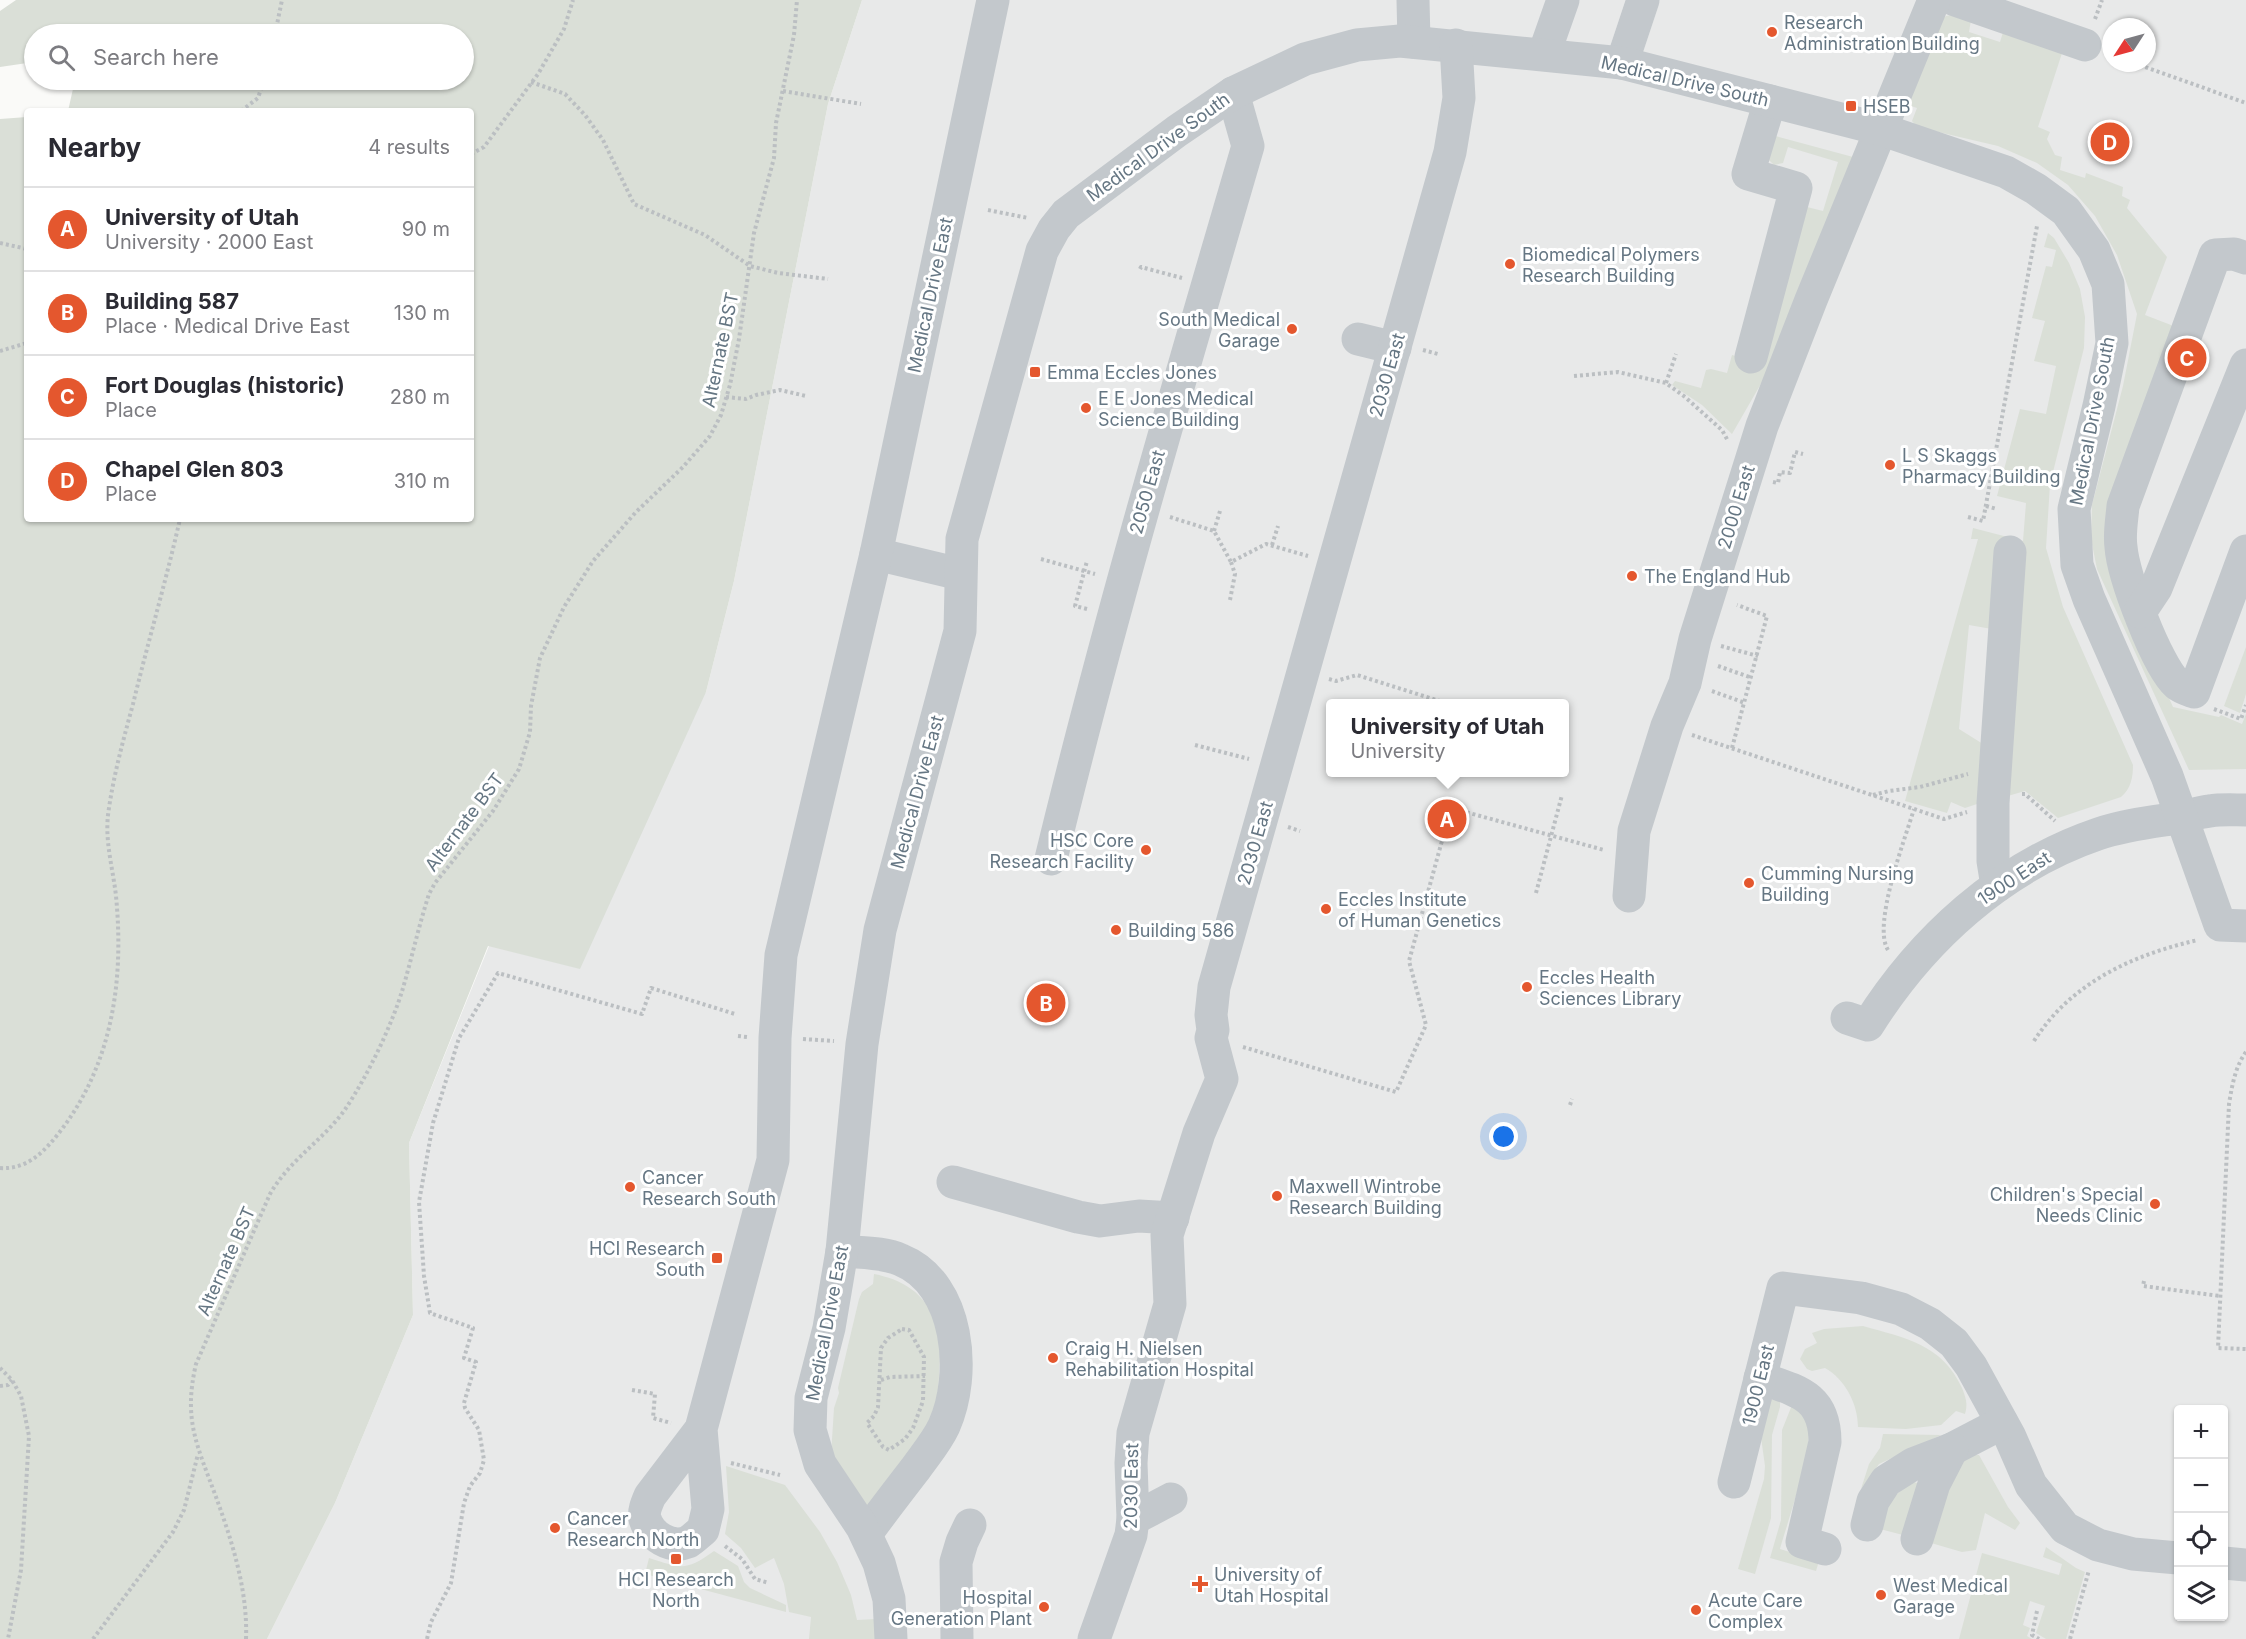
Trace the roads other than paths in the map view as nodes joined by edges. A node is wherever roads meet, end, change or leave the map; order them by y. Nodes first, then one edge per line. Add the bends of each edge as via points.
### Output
1 (993, 0) edge
2 (1413, 0) edge
3 (1563, 0) edge
4 (1642, 0) edge
5 (1934, 0) edge
6 (1955, 0) edge
7 (1414, 42) junction
8 (1456, 45) junction
9 (2085, 45) dead end
10 (1544, 54) junction
11 (1622, 63) junction
12 (1233, 93) junction
13 (1770, 101) junction
14 (1880, 129) junction
15 (2246, 258) edge
16 (1358, 339) dead end
17 (1395, 348) junction
18 (1751, 357) dead end
19 (2246, 365) edge
20 (2246, 551) edge
21 (2010, 552) dead end
22 (876, 554) junction
23 (960, 573) junction
24 (2140, 612) junction
25 (2246, 810) edge
26 (2182, 817) junction
27 (1051, 859) dead end
28 (1997, 886) junction
29 (1629, 896) dead end
30 (2246, 926) edge
31 (1858, 1022) dead end
32 (953, 1182) dead end
33 (1173, 1218) junction
34 (842, 1251) junction
35 (1760, 1378) junction
36 (2002, 1423) junction
37 (688, 1426) road end
38 (1952, 1449) junction
39 (1734, 1482) dead end
40 (1172, 1500) dead end
41 (1133, 1519) junction
42 (970, 1525) dead end
43 (1867, 1525) dead end
44 (866, 1534) junction
45 (1917, 1539) dead end
46 (1826, 1549) dead end
47 (2174, 1558) edge
48 (2228, 1563) edge
49 (2246, 1565) edge
50 (891, 1639) edge
51 (957, 1639) edge
52 (1094, 1639) edge

1 - 22 street, Medical Drive East
2 - 7 street
3 - 10 street
4 - 11 street
5 - 14 street, 2000 East
6 - 9 street
7 - 8 street, Medical Drive South
7 - 12 street, Medical Drive South via 1357,45 1305,59
8 - 10 street, Medical Drive South
8 - 17 street, 2030 East via 1459,98 1450,152
10 - 11 street, Medical Drive South
11 - 13 street, Medical Drive South
12 - 23 street, Medical Drive South via 1066,214 1054,229 1042,251 962,539
12 - 27 street, 2050 East via 1248,146 1119,591
13 - 14 street, Medical Drive South
13 - 18 street via 1748,174 1796,188
14 - 26 street, Medical Drive South via 2006,172 2066,211 2094,250 2108,284 2112,343 2073,510 2077,565
14 - 29 street, 2000 East via 1770,405 1757,481 1667,726 1634,831
15 - 24 street via 2215,255 2123,506 2121,548
16 - 17 street
17 - 33 street, 2030 East via 1214,987 1211,1038 1222,1079 1199,1133
19 - 24 street via 2156,588
20 - 24 street via 2194,692 2179,686 2169,674
21 - 28 street via 1995,767 1993,861
22 - 23 street
22 - 37 street, Medical Drive East via 781,955 773,1160
23 - 34 street, Medical Drive East via 960,631 880,930 862,1044
25 - 26 street, 1900 East
26 - 28 street, 1900 East via 2100,833 2038,859
26 - 30 street, Medical Drive South via 2220,926
28 - 31 street, 1900 East via 1961,914
32 - 33 street via 1100,1221 1139,1216
33 - 41 street, 2030 East via 1167,1235 1170,1304 1133,1433
34 - 44 street, Medical Drive East via 829,1328 811,1398 810,1430 820,1464
34 - 44 street via 889,1256 922,1273 945,1306 952,1324 957,1361 954,1396 943,1429
35 - 36 street, 1900 East via 1783,1288 1861,1298 1901,1309 1954,1342
35 - 39 street, 1900 East
35 - 46 street via 1802,1393 1817,1406 1825,1425 1825,1442 1802,1542
36 - 38 street
36 - 47 street via 2031,1485 2065,1528 2098,1545 2133,1554
38 - 43 street via 1913,1464 1886,1481 1874,1501
38 - 45 street via 1934,1484
40 - 41 street
41 - 52 street, 2030 East via 1131,1535
42 - 51 street via 956,1562
44 - 50 street, Medical Drive East via 885,1581
48 - 49 street

